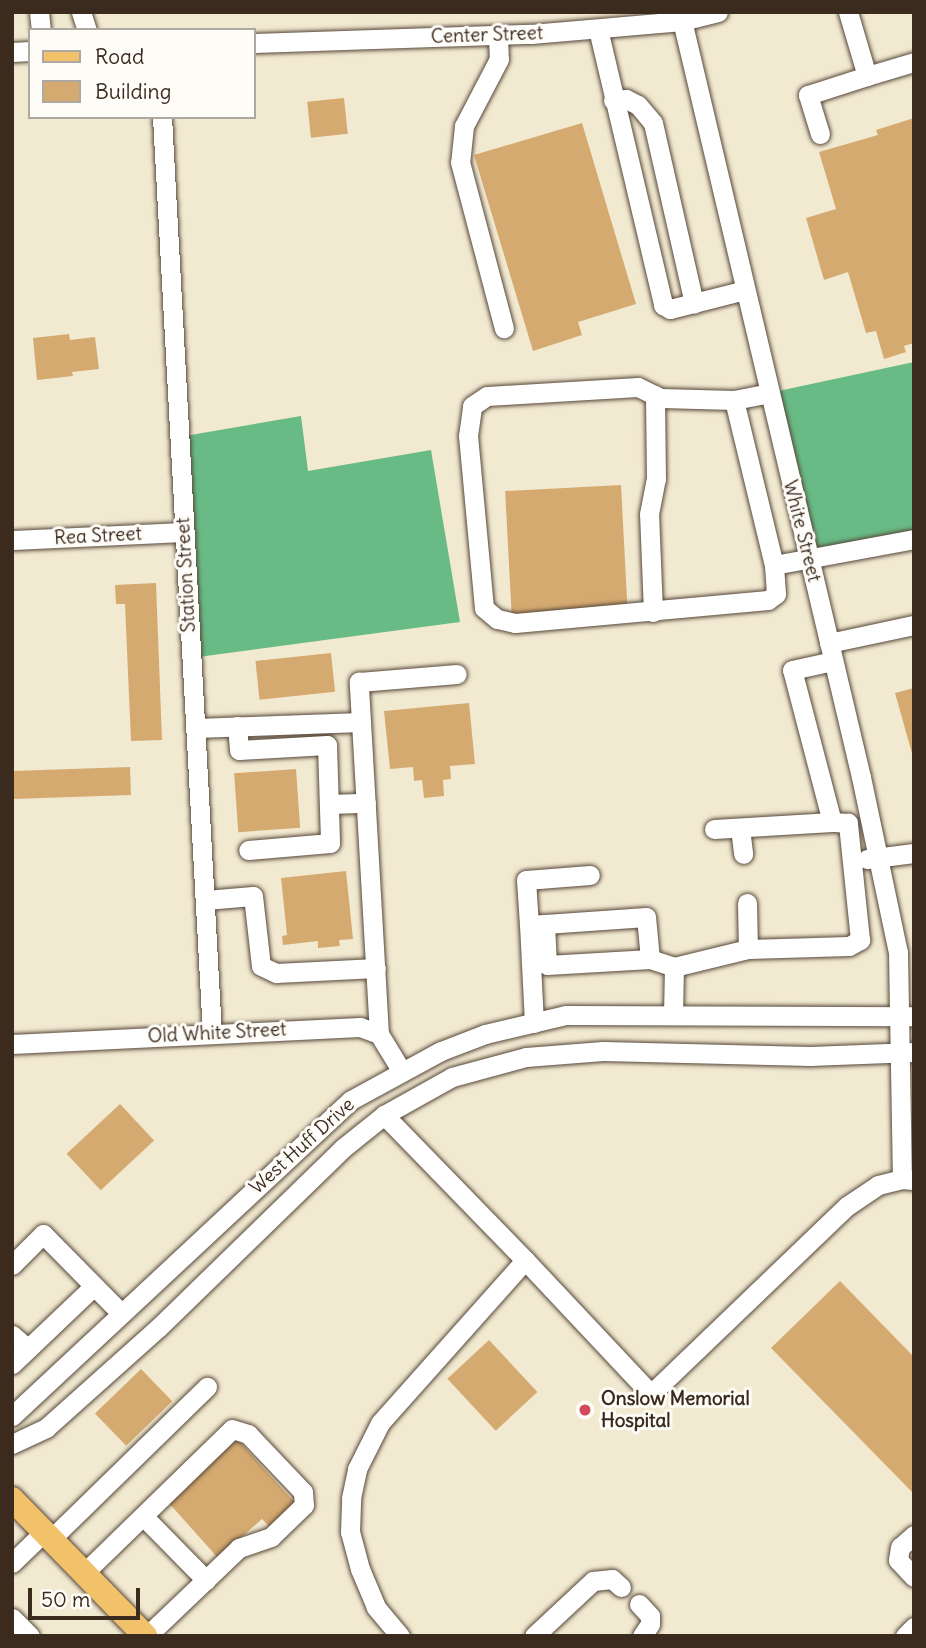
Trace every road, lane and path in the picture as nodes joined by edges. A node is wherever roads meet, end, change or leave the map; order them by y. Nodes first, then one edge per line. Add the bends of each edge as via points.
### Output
1 (718, 12) edge
2 (848, 12) edge
3 (681, 17) edge
4 (598, 29) junction
5 (498, 35) junction
6 (256, 43) edge
7 (914, 62) edge
8 (867, 76) junction
9 (613, 100) junction
10 (162, 119) edge
11 (820, 134) dead end
12 (744, 290) junction
13 (694, 303) junction
14 (504, 328) dead end
15 (769, 393) junction
16 (655, 395) junction
17 (734, 400) junction
18 (184, 532) junction
19 (914, 539) edge
20 (12, 540) edge
21 (808, 558) junction
22 (774, 565) junction
23 (653, 612) junction
24 (914, 625) edge
25 (831, 652) junction
26 (457, 674) dead end
27 (361, 722) junction
28 (326, 724) junction
29 (237, 726) junction
30 (195, 729) junction
31 (327, 745) junction
32 (366, 803) junction
33 (330, 804) junction
34 (832, 822) junction
35 (740, 828) junction
36 (714, 830) dead end
37 (248, 850) dead end
38 (914, 853) edge
39 (743, 854) dead end
40 (878, 857) junction
41 (852, 862) junction
42 (590, 875) dead end
43 (205, 900) junction
44 (747, 902) dead end
45 (537, 925) junction
46 (748, 949) junction
47 (650, 958) junction
48 (674, 967) junction
49 (376, 968) junction
50 (673, 1014) junction
51 (907, 1017) edge
52 (534, 1023) junction
53 (212, 1033) junction
54 (379, 1034) junction
55 (12, 1044) edge
56 (906, 1052) edge
57 (401, 1070) junction
58 (384, 1115) junction
59 (908, 1180) edge
60 (524, 1260) junction
61 (12, 1265) edge
62 (94, 1286) junction
63 (121, 1313) junction
64 (12, 1335) edge
65 (27, 1349) junction
66 (12, 1364) edge
67 (207, 1387) dead end
68 (12, 1416) edge
69 (12, 1444) edge
70 (12, 1499) edge
71 (143, 1516) junction
72 (48, 1535) junction
73 (914, 1535) edge
74 (12, 1563) edge
75 (84, 1573) junction
76 (914, 1577) edge
77 (206, 1580) junction
78 (621, 1587) dead end
79 (639, 1604) dead end
80 (12, 1618) edge
81 (914, 1627) edge
82 (544, 1632) edge
83 (30, 1636) edge
84 (146, 1636) edge
85 (400, 1636) edge
86 (642, 1636) edge
87 (905, 1636) edge

1 - 3 street, Center Street
2 - 8 street
3 - 4 street, Center Street
3 - 12 street, White Street
4 - 5 street, Center Street
4 - 9 street
5 - 6 street, Center Street
5 - 14 street via 499,59 464,126 460,162
7 - 8 street
8 - 11 street via 808,95
9 - 13 street via 626,99 638,105 653,123
9 - 13 street via 663,305 670,309
10 - 18 street, Station Street
12 - 13 street
12 - 15 street, White Street
15 - 17 street
15 - 21 street, White Street
16 - 17 street
16 - 23 street via 656,479 649,514
16 - 23 street via 638,387 487,396 472,406 468,436 484,608 497,619 515,623
17 - 22 street
18 - 20 street, Rea Street
18 - 30 street, Station Street
19 - 21 street
21 - 22 street
21 - 25 street, White Street
22 - 23 street via 776,594 768,600
24 - 25 street
25 - 34 street via 792,670
25 - 40 street, White Street
26 - 27 street via 359,682
27 - 28 street
27 - 32 street
28 - 29 street
28 - 31 street
29 - 30 street
29 - 31 street via 239,750
30 - 43 street, Station Street
31 - 33 street
32 - 33 street
32 - 49 street
33 - 37 street via 330,843
34 - 35 street
34 - 41 street via 848,822
35 - 36 street
35 - 39 street
38 - 40 street
40 - 41 street
40 - 51 street, White Street
41 - 46 street via 860,940 849,946
42 - 45 street via 526,880
43 - 49 street via 253,896 261,966 276,973
43 - 53 street, Station Street
44 - 46 street
45 - 47 street via 547,965
45 - 47 street via 646,917
45 - 52 street
46 - 48 street
47 - 48 street
48 - 50 street
49 - 54 street
50 - 51 street, West Huff Drive
50 - 52 street, West Huff Drive via 566,1015
51 - 56 street, White Street
52 - 57 street, West Huff Drive via 485,1034
53 - 54 street, Old White Street via 360,1027
53 - 55 street, Old White Street
54 - 57 street
56 - 58 street, West Huff Drive via 810,1056 603,1051 526,1057 452,1077
56 - 59 street, White Street
57 - 63 street, West Huff Drive via 351,1100
58 - 60 street
58 - 69 street, West Huff Drive via 343,1148 158,1328 46,1428
59 - 60 street via 878,1185 847,1206 655,1390 647,1390
60 - 85 street via 380,1423 357,1469 350,1532 376,1607
61 - 62 street via 43,1234
62 - 63 street
62 - 65 street
63 - 68 street, West Huff Drive
64 - 65 street
65 - 66 street
67 - 72 street
70 - 72 main road
71 - 75 street
71 - 77 street
71 - 77 street via 232,1429 248,1434 303,1492 304,1505 271,1537 239,1548
72 - 74 street
72 - 75 main road
73 - 76 street via 900,1547 898,1560
75 - 84 main road
77 - 84 street
78 - 82 street via 612,1578 593,1581
79 - 86 street via 650,1616
80 - 83 street
81 - 87 street

